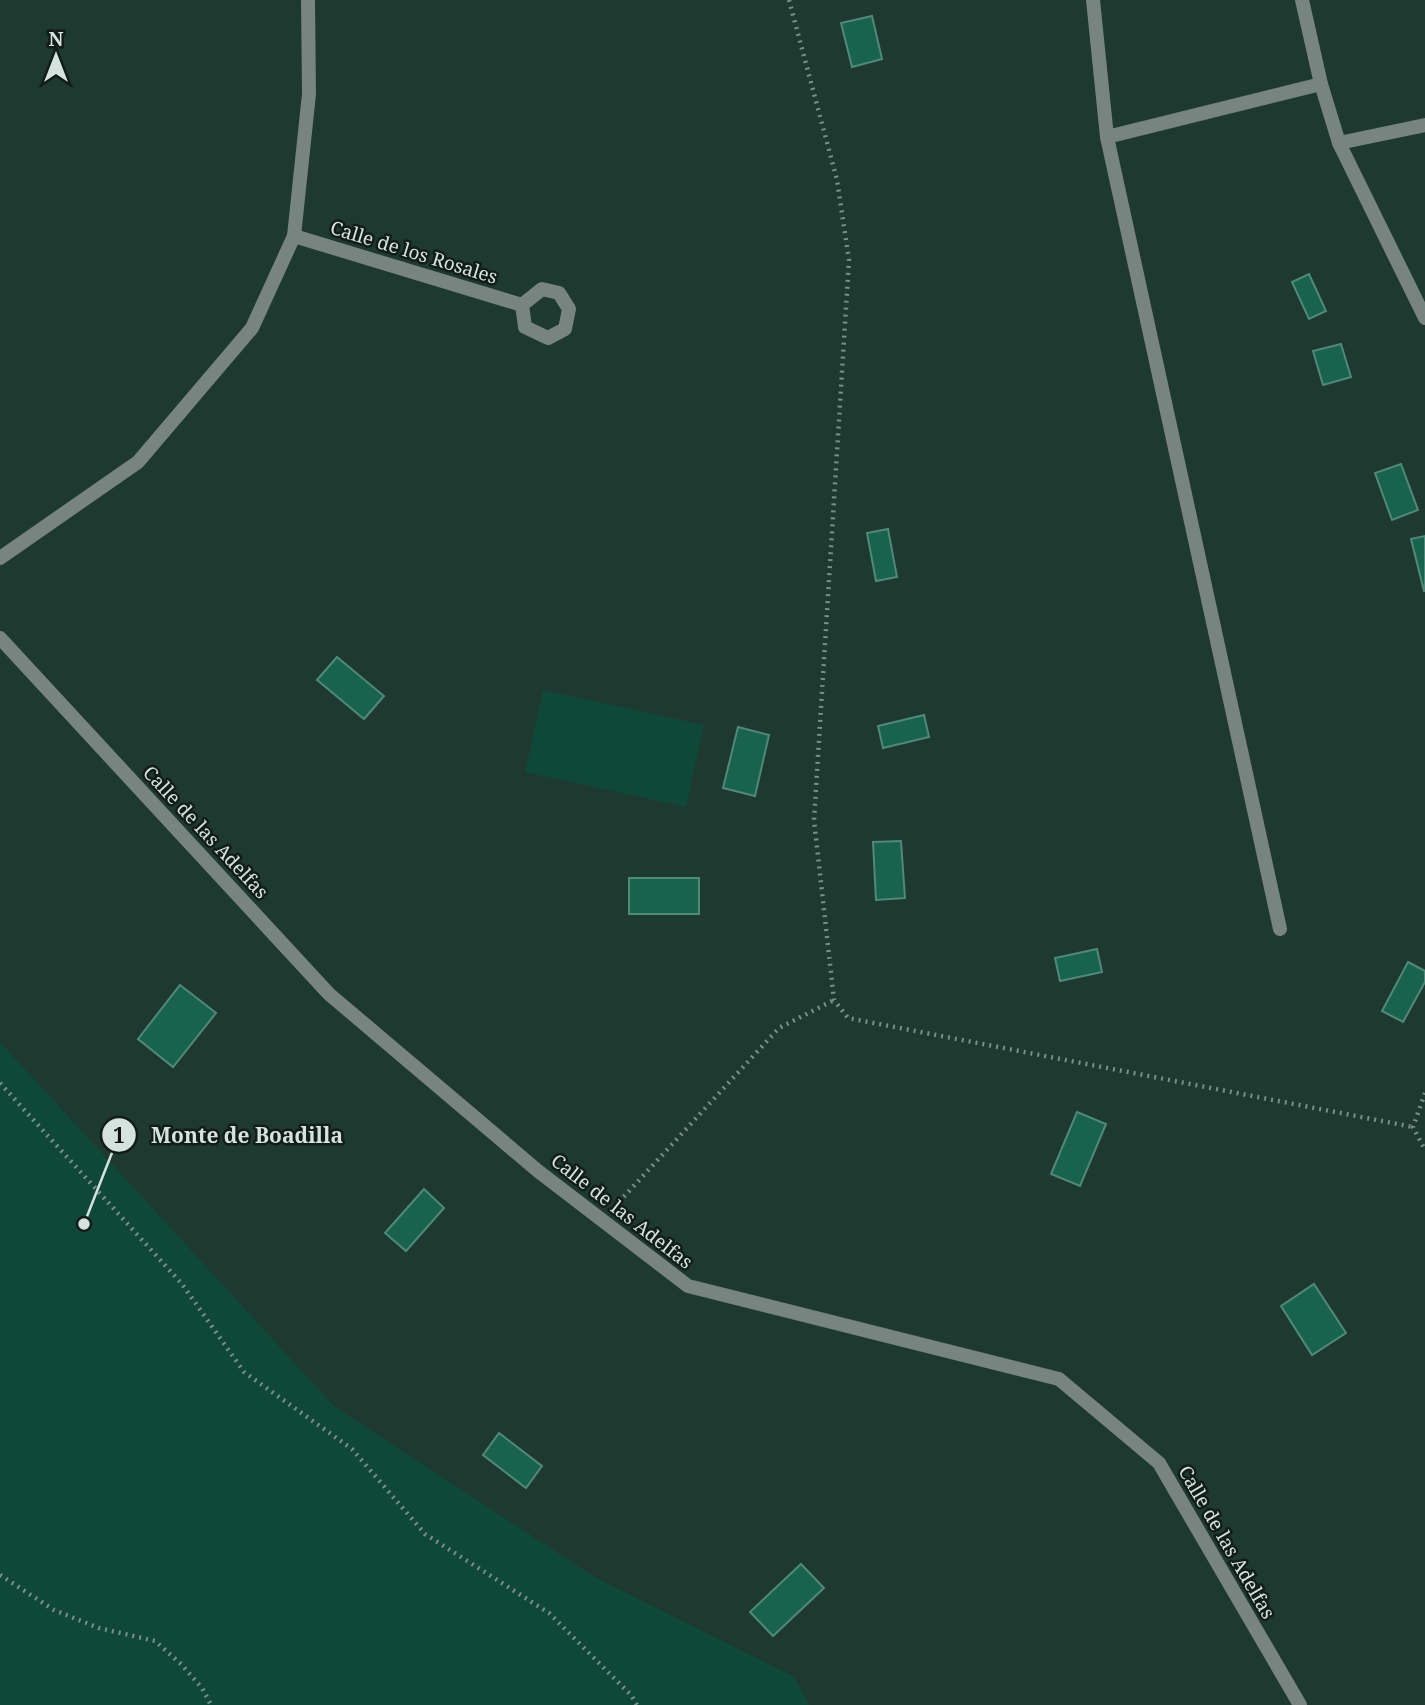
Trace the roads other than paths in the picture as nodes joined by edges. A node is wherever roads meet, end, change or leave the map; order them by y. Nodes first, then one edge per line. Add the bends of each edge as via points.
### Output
1 (308, 0) edge
2 (1093, 0) edge
3 (1303, 0) edge
4 (1321, 84) junction
5 (1425, 125) edge
6 (1107, 137) junction
7 (1339, 143) junction
8 (294, 236) junction
9 (522, 305) dead end
10 (1425, 318) edge
11 (0, 558) edge
12 (0, 638) edge
13 (1280, 929) dead end
14 (1300, 1705) edge

1 - 8 street via 309,94
2 - 6 street
3 - 4 street
4 - 6 street
4 - 7 street
5 - 7 street
6 - 13 street
7 - 10 street
8 - 9 street, Calle de los Rosales
8 - 11 street via 252,328 138,462
12 - 14 street, Calle de las Adelfas via 329,994 538,1171 688,1286 1059,1379 1159,1463

